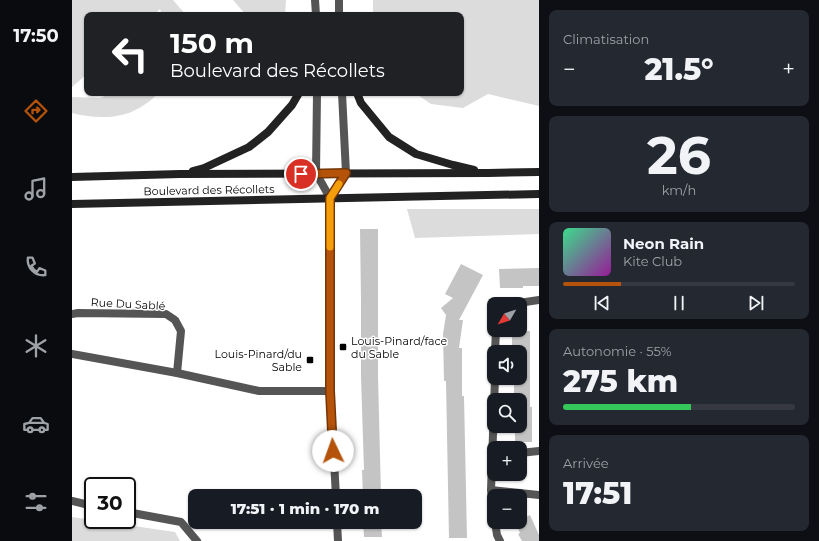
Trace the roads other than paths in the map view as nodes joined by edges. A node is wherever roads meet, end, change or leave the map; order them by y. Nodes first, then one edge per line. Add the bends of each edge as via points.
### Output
1 (315, 0) edge
2 (339, 0) edge
3 (316, 12) edge
4 (339, 12) edge
5 (297, 96) edge
6 (317, 96) edge
7 (342, 96) edge
8 (358, 96) edge
9 (539, 172) edge
10 (316, 173) junction
11 (346, 173) junction
12 (488, 173) junction
13 (180, 174) junction
14 (72, 177) edge
15 (539, 194) edge
16 (330, 198) junction
17 (72, 204) edge
18 (539, 300) edge
19 (527, 302) edge
20 (72, 314) edge
21 (72, 354) edge
22 (177, 373) junction
23 (494, 385) edge
24 (330, 391) junction
25 (493, 441) edge
26 (539, 451) edge
27 (527, 452) edge
28 (336, 489) edge
29 (527, 494) edge
30 (539, 495) edge
31 (72, 502) edge
32 (84, 504) edge
33 (136, 514) edge
34 (337, 529) edge
35 (496, 529) edge
36 (197, 541) edge
37 (338, 541) edge
38 (500, 541) edge

1 - 3 street
2 - 4 street
5 - 13 main road via 268,132 249,147 204,168
6 - 10 street
7 - 11 street
8 - 12 main road via 389,137 416,154
9 - 12 main road, Boulevard des Récollets
10 - 11 main road, Boulevard des Récollets
10 - 13 main road, Boulevard des Récollets
10 - 16 street
11 - 12 main road, Boulevard des Récollets
11 - 16 street
13 - 14 main road, Boulevard des Récollets
15 - 16 main road, Boulevard des Récollets
16 - 17 main road, Boulevard des Récollets
16 - 24 street
18 - 19 street
20 - 22 street, Rue Du Sablé via 166,314 175,320 181,331
21 - 22 street
22 - 24 street via 259,391
23 - 25 street
24 - 28 street
26 - 27 street
29 - 30 street
31 - 32 street
33 - 36 street via 181,522
34 - 37 street
35 - 38 street

